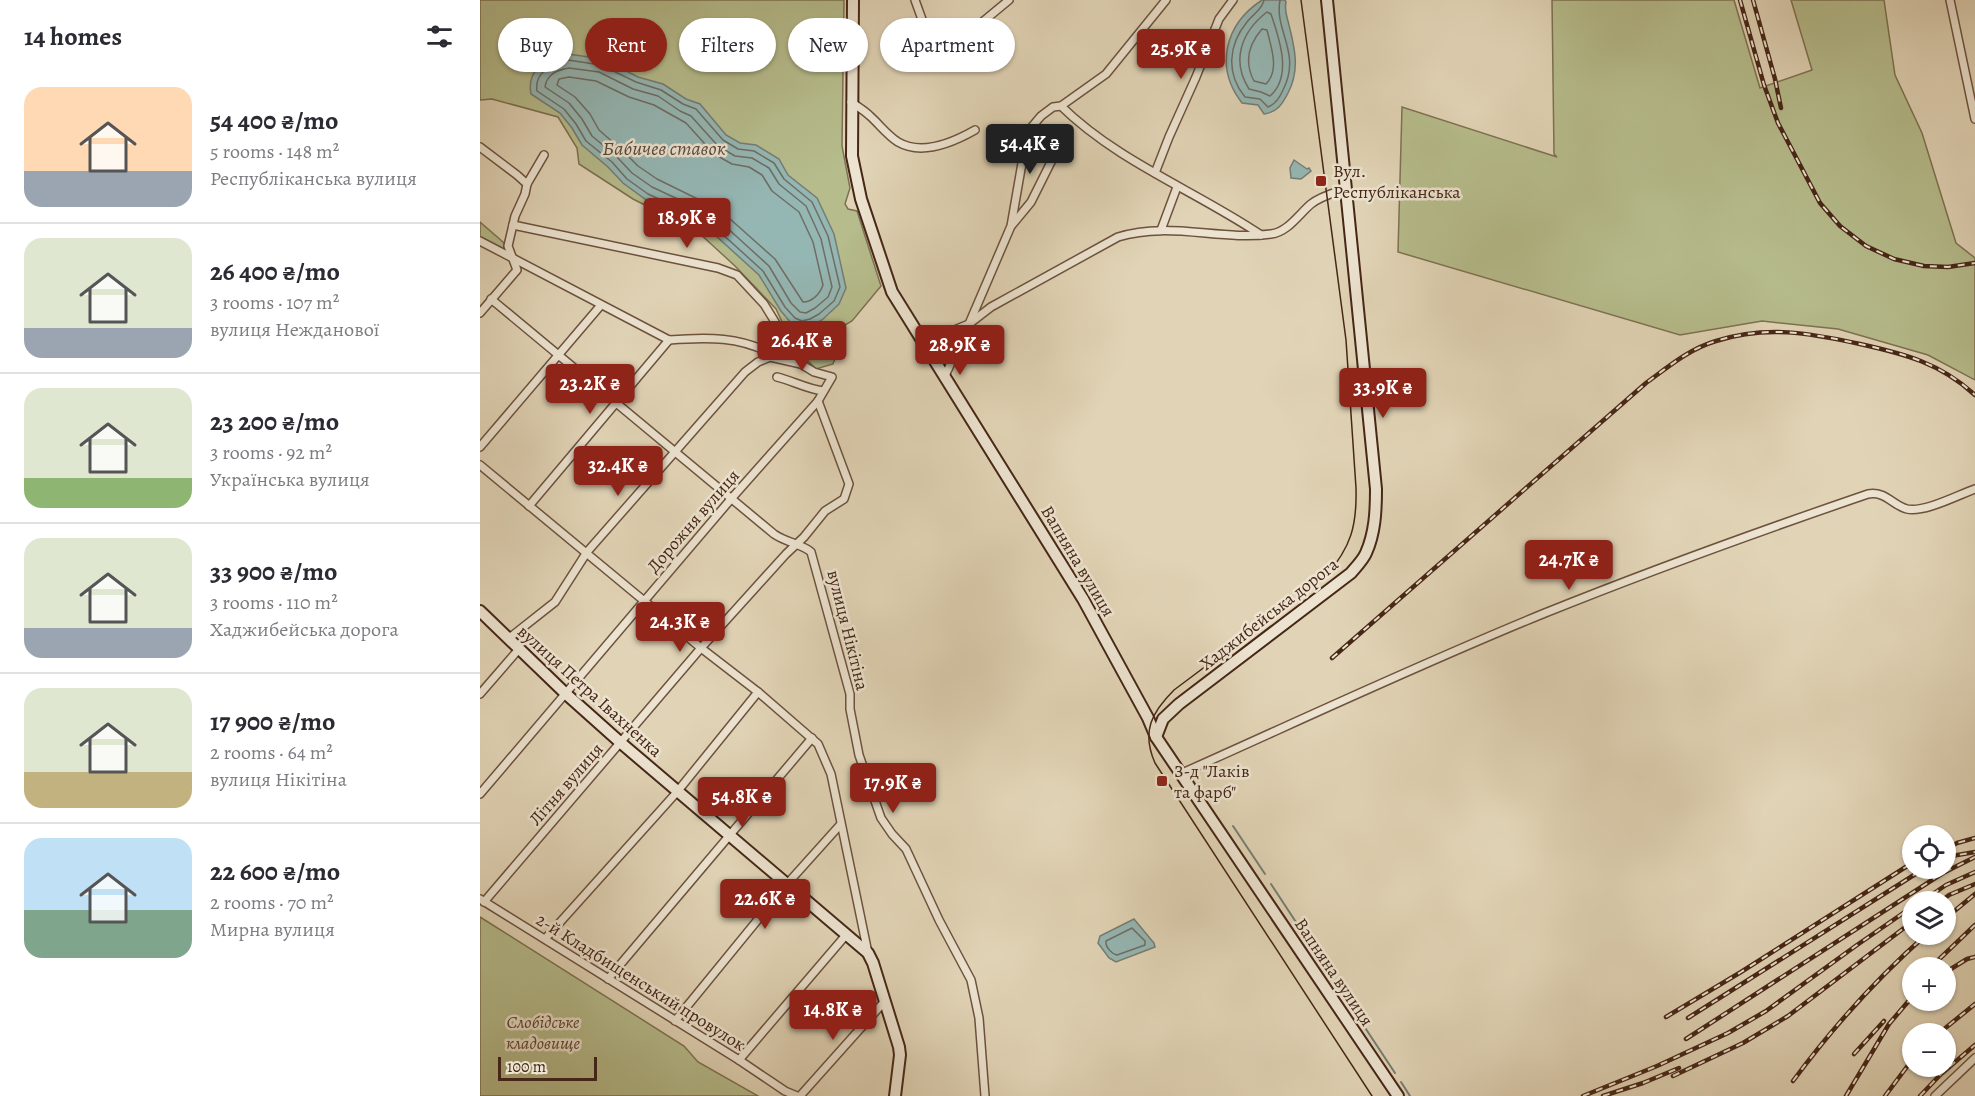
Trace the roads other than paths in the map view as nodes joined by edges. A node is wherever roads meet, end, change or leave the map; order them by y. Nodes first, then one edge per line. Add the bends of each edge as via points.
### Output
1 (853, 0) edge
2 (915, 0) edge
3 (1009, 0) edge
4 (1166, 0) edge
5 (1233, 0) edge
6 (1327, 0) edge
7 (1950, 0) edge
8 (851, 102) junction
9 (1061, 106) junction
10 (1975, 119) edge
11 (975, 130) dead end
12 (1067, 139) dead end
13 (480, 147) edge
14 (544, 155) dead end
15 (1155, 173) junction
16 (527, 184) junction
17 (1177, 187) junction
18 (1345, 189) junction
19 (513, 225) junction
20 (1011, 226) junction
21 (1161, 230) junction
22 (1262, 235) junction
23 (480, 241) edge
24 (512, 257) junction
25 (491, 299) junction
26 (601, 305) junction
27 (480, 313) edge
28 (969, 324) junction
29 (919, 336) junction
30 (669, 340) junction
31 (559, 355) junction
32 (780, 359) junction
33 (801, 364) junction
34 (777, 377) dead end
35 (944, 378) junction
36 (823, 391) junction
37 (818, 401) junction
38 (616, 403) junction
39 (480, 447) edge
40 (674, 450) junction
41 (480, 465) edge
42 (1975, 489) edge
43 (731, 499) junction
44 (529, 506) junction
45 (796, 545) junction
46 (587, 552) junction
47 (645, 600) junction
48 (480, 611) edge
49 (508, 639) junction
50 (701, 648) junction
51 (519, 649) junction
52 (758, 692) junction
53 (565, 693) junction
54 (480, 694) edge
55 (1156, 737) junction
56 (812, 738) junction
57 (621, 743) junction
58 (1180, 774) junction
59 (676, 792) junction
60 (480, 794) edge
61 (840, 825) junction
62 (730, 836) junction
63 (787, 884) junction
64 (482, 901) edge
65 (846, 935) junction
66 (545, 939) junction
67 (868, 953) junction
68 (608, 979) junction
69 (884, 1002) junction
70 (675, 1021) junction
71 (1975, 1058) edge
72 (739, 1060) junction
73 (798, 1096) edge
74 (895, 1096) edge
75 (985, 1096) edge
76 (1398, 1096) edge
77 (1935, 1096) edge

1 - 8 street, Вапняна вулиця
2 - 3 street via 933,51 945,53
4 - 9 street via 1107,74
5 - 15 street via 1219,19
6 - 18 street, Хаджибейська дорога
7 - 10 street
8 - 11 street via 900,143 924,147 954,141
8 - 29 street, Вапняна вулиця via 852,156 861,199 892,292
9 - 15 street via 1094,134
9 - 20 street via 1053,107 1030,129
12 - 20 street via 1031,202
13 - 16 street
14 - 16 street
15 - 17 street
16 - 19 street
17 - 21 street
17 - 22 street
18 - 22 street via 1312,204 1280,231
18 - 55 street, Хаджибейська дорога via 1376,489 1376,514 1366,554 1351,573 1179,704 1163,719
19 - 24 street via 508,246
19 - 33 street via 737,275 764,304
20 - 28 street
21 - 22 street
21 - 28 street via 1119,237 1000,302
23 - 24 street
24 - 25 street via 516,270
24 - 26 street
25 - 27 street
25 - 31 street, вулиця Нікітіна
26 - 30 street
26 - 31 street
28 - 29 street via 951,333
28 - 35 street
29 - 35 street, Вапняна вулиця
30 - 32 street via 731,339 757,346
30 - 38 street
31 - 38 street, вулиця Нікітіна
31 - 39 street
32 - 33 street
32 - 40 street via 770,357 745,372
33 - 36 street, Дорожня вулиця via 832,377
34 - 36 street
35 - 55 street, Вапняна вулиця via 1083,599
36 - 37 street, Дорожня вулиця
37 - 43 street, Дорожня вулиця
37 - 45 street, Літня вулиця via 849,484 844,499 825,511
38 - 40 street, вулиця Нікітіна
38 - 44 street
40 - 43 street, вулиця Нікітіна
40 - 46 street
41 - 44 street
42 - 58 street via 1913,510 1881,494 1868,494 1743,537 1533,618
43 - 45 street, вулиця Нікітіна via 774,534
43 - 47 street, Дорожня вулиця
44 - 46 street
45 - 50 street, Літня вулиця
45 - 75 street, вулиця Нікітіна via 809,549 813,557 850,694 859,755 881,818 906,849 971,980 979,1018
46 - 47 street
46 - 49 street via 555,602
47 - 50 street
47 - 53 street, Дорожня вулиця
48 - 49 street, вулиця Петра Івахненка
49 - 51 street, вулиця Петра Івахненка
50 - 52 street
50 - 57 street, Літня вулиця
51 - 53 street, вулиця Петра Івахненка
51 - 54 street
52 - 56 street
52 - 59 street
53 - 57 street, вулиця Петра Івахненка
53 - 60 street, Дорожня вулиця
55 - 58 street, Вапняна вулиця
56 - 61 street via 828,764
56 - 62 street
57 - 59 street, вулиця Петра Івахненка
57 - 64 street, Літня вулиця
58 - 76 street, Вапняна вулиця
59 - 62 street, вулиця Петра Івахненка
59 - 66 street
61 - 63 street
61 - 67 street
62 - 63 street, вулиця Петра Івахненка
62 - 68 street
63 - 65 street, вулиця Петра Івахненка
63 - 70 street
64 - 66 street, 2-й Кладбищенський провулок
65 - 67 street, вулиця Петра Івахненка
65 - 72 street
66 - 68 street, 2-й Кладбищенський провулок
67 - 69 street
68 - 70 street, 2-й Кладбищенський провулок
69 - 73 street
69 - 74 street via 900,1055
70 - 72 street, 2-й Кладбищенський провулок
71 - 77 street
72 - 73 street, 2-й Кладбищенський провулок

